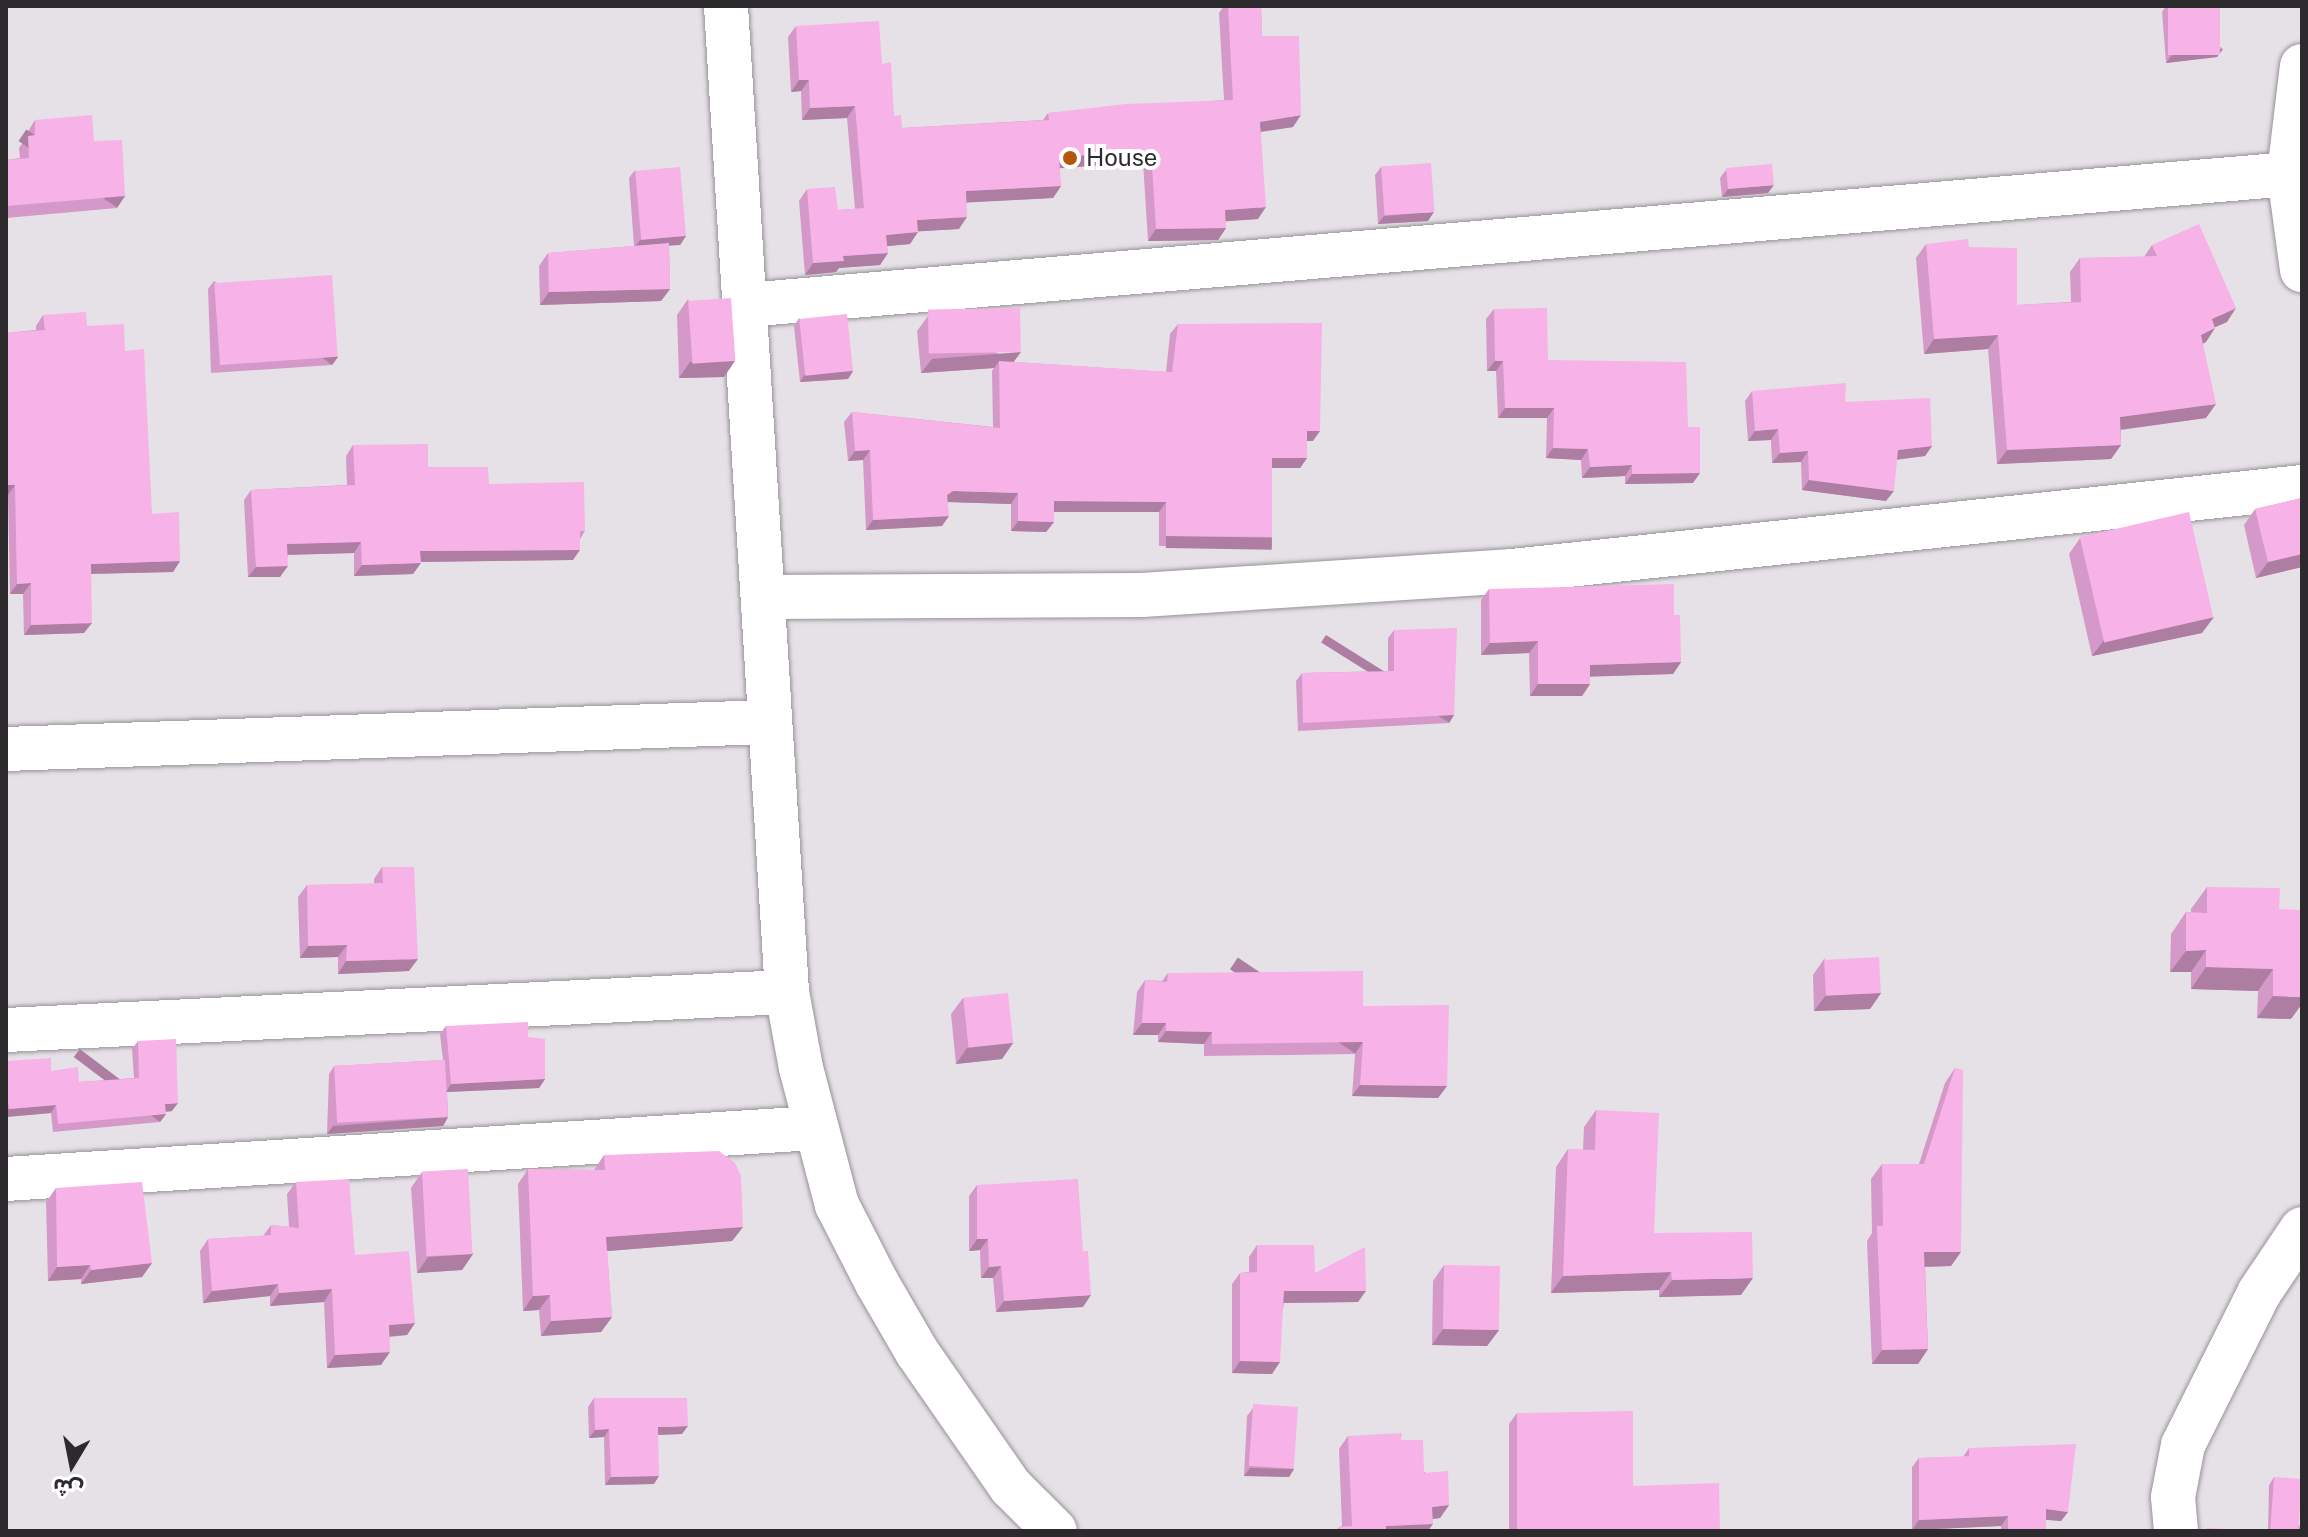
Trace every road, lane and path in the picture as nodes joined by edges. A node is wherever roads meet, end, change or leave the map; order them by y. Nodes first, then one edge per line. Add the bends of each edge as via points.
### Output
1 (726, 6) edge
2 (2302, 66) edge
3 (2289, 174) junction
4 (2302, 270) edge
5 (746, 305) junction
6 (2302, 487) edge
7 (763, 597) junction
8 (768, 722) junction
9 (6, 749) edge
10 (787, 992) junction
11 (6, 1030) edge
12 (814, 1128) junction
13 (6, 1179) edge
14 (2302, 1229) edge
15 (1055, 1531) edge
16 (2176, 1531) edge

1 - 5 street
2 - 3 street
3 - 4 street
3 - 5 street
5 - 7 street
6 - 7 street via 1512,571 1142,595
7 - 8 street
8 - 9 street
8 - 10 street
10 - 11 street
10 - 12 street
12 - 13 street
12 - 15 street via 837,1205 917,1352 1011,1487
14 - 16 street via 2259,1293 2183,1445 2173,1497

